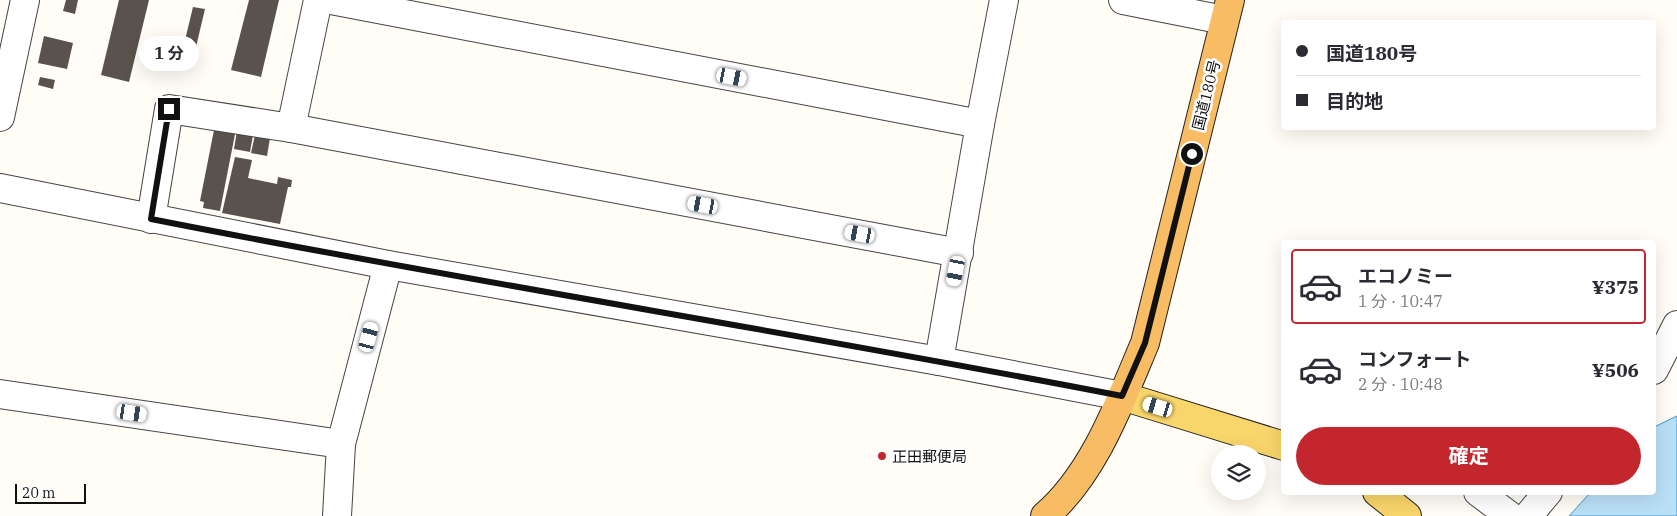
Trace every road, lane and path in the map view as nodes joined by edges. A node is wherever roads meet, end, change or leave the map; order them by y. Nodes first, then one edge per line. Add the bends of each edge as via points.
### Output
1 (26, 0) edge
2 (318, 0) edge
3 (331, 0) edge
4 (1123, 0) edge
5 (998, 5) edge
6 (1227, 10) edge
7 (0, 117) edge
8 (980, 124) junction
9 (290, 128) junction
10 (0, 188) edge
11 (151, 219) junction
12 (959, 253) junction
13 (388, 265) junction
14 (1677, 325) edge
15 (939, 361) junction
16 (1656, 366) edge
17 (0, 394) edge
18 (1122, 396) junction
19 (341, 444) junction
20 (1281, 445) edge
21 (1381, 495) edge
22 (1482, 495) edge
23 (1546, 495) edge
24 (337, 516) edge
25 (1045, 516) edge
26 (1407, 516) edge
27 (1510, 516) edge
28 (1528, 516) edge

1 - 7 street
2 - 9 street
3 - 8 street
4 - 6 street
5 - 8 street
6 - 18 highway, 国道180号 via 1145,343
8 - 12 street
9 - 11 street via 169,109
9 - 12 street
10 - 11 street
11 - 13 street
12 - 15 street
13 - 15 street
13 - 19 street
14 - 16 street
15 - 18 street
17 - 19 street
18 - 20 main road
18 - 25 highway, 国道180号 via 1097,449 1061,502
19 - 24 street
21 - 26 main road
22 - 27 street
23 - 28 street

